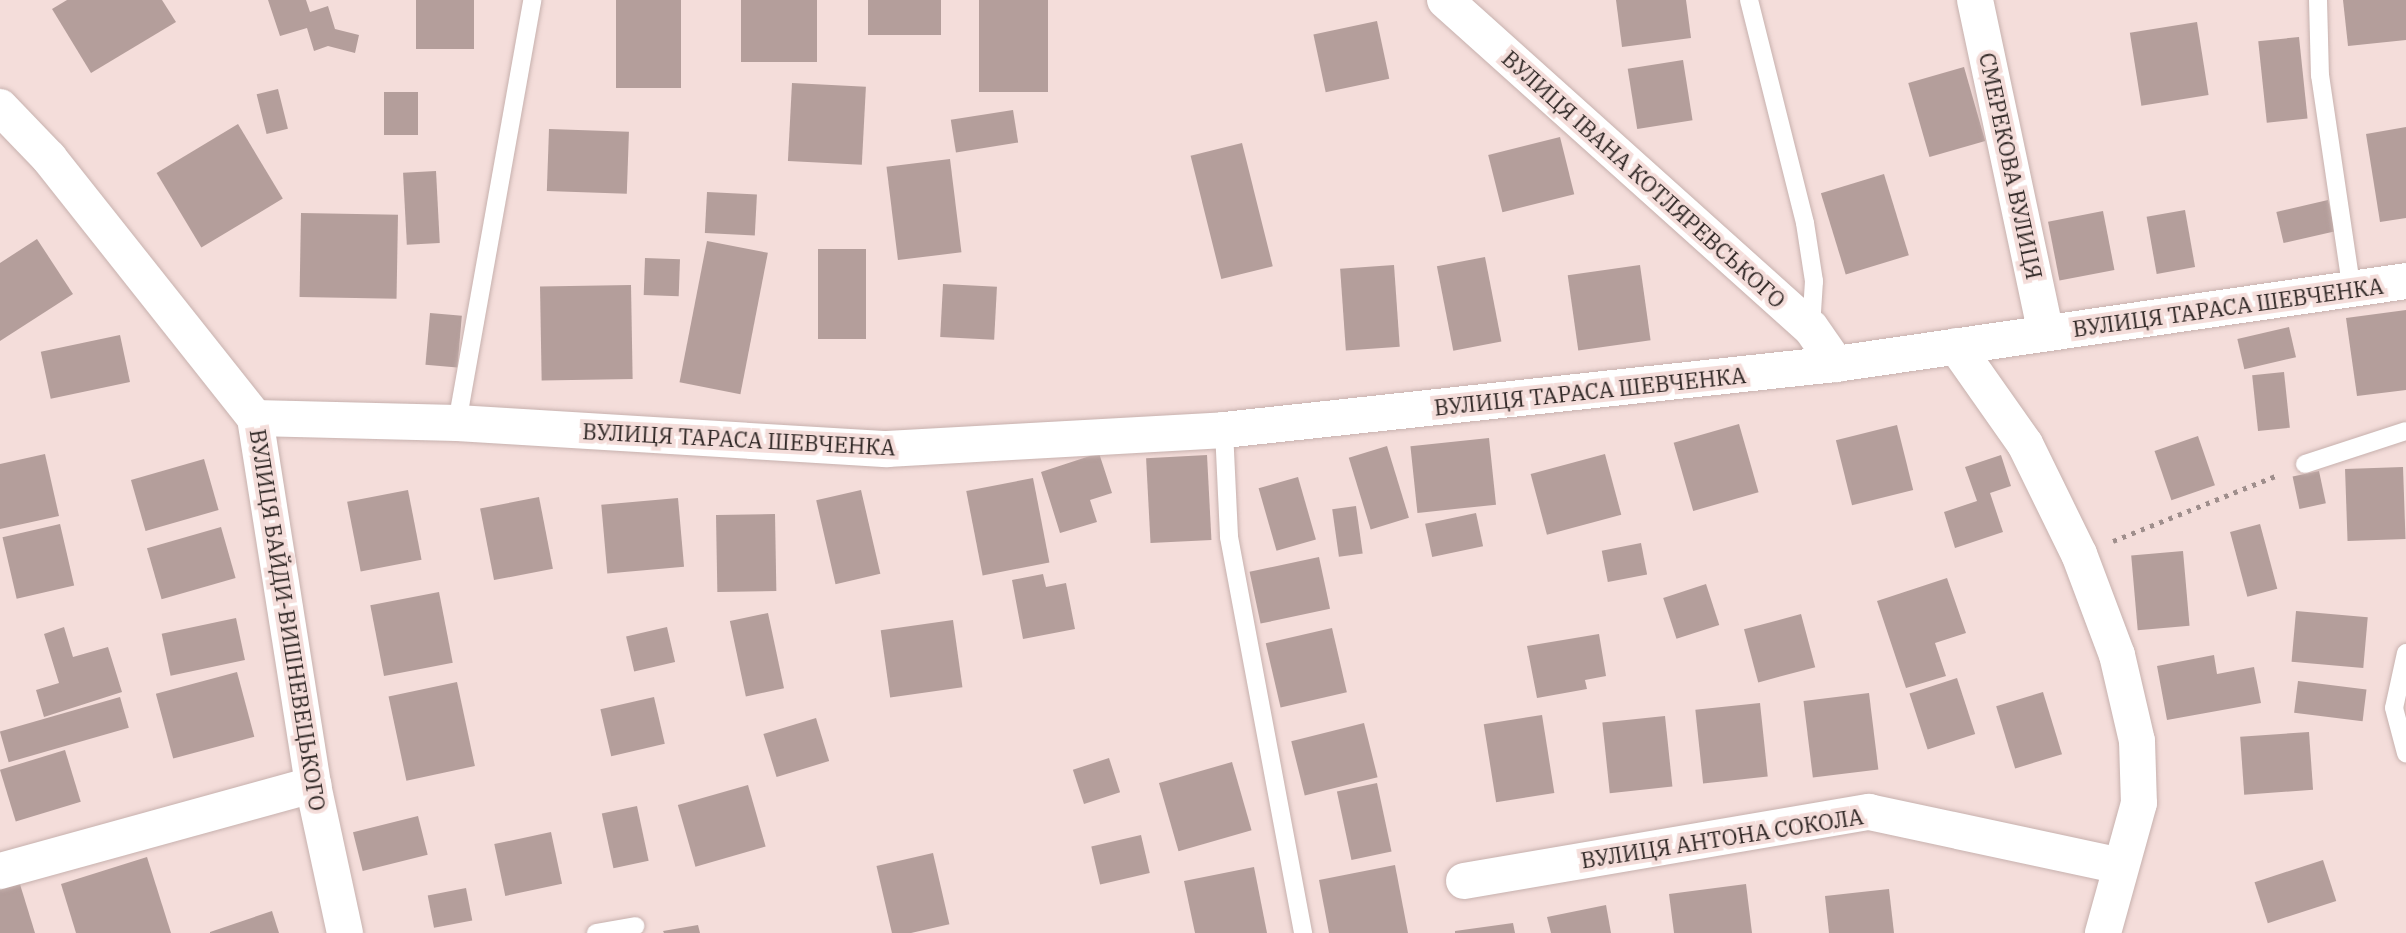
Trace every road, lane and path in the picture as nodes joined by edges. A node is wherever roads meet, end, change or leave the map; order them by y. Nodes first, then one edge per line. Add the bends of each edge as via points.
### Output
1 (532, 0) edge
2 (1445, 0) edge
3 (1749, 0) edge
4 (1975, 0) edge
5 (2318, 0) edge
6 (0, 107) edge
7 (2406, 281) edge
8 (2352, 291) junction
9 (1811, 328) junction
10 (2046, 333) junction
11 (1956, 346) junction
12 (1836, 364) junction
13 (255, 418) junction
14 (457, 423) junction
15 (1224, 430) junction
16 (2406, 431) edge
17 (2305, 464) joint
18 (2079, 554) junction
19 (2406, 653) edge
20 (2406, 753) edge
21 (313, 785) junction
22 (2120, 866) junction
23 (0, 871) edge
24 (1464, 881) dead end
25 (635, 926) dead end
26 (345, 933) edge
27 (596, 933) edge
28 (1303, 933) edge
29 (2103, 933) edge

1 - 14 lane
2 - 9 street, ВУЛИЦЯ ІВАНА КОТЛЯРЕВСЬКОГО
3 - 9 lane via 1805,223 1814,281
4 - 10 street, СМЕРЕКОВА ВУЛИЦЯ
5 - 8 lane via 2320,75
6 - 13 street, ВУЛИЦЯ БАЙДИ-ВИШНЕВЕЦЬКОГО via 49,158
7 - 8 street, ВУЛИЦЯ ТАРАСА ШЕВЧЕНКА
8 - 10 street, ВУЛИЦЯ ТАРАСА ШЕВЧЕНКА
9 - 12 street, ВУЛИЦЯ ІВАНА КОТЛЯРЕВСЬКОГО
10 - 11 street, ВУЛИЦЯ ТАРАСА ШЕВЧЕНКА
11 - 12 street, ВУЛИЦЯ ТАРАСА ШЕВЧЕНКА
11 - 18 street via 2025,444
12 - 15 street, ВУЛИЦЯ ТАРАСА ШЕВЧЕНКА
13 - 14 street, ВУЛИЦЯ ТАРАСА ШЕВЧЕНКА
13 - 21 street, ВУЛИЦЯ БАЙДИ-ВИШНЕВЕЦЬКОГО
14 - 15 street, ВУЛИЦЯ ТАРАСА ШЕВЧЕНКА via 887,449
15 - 28 lane via 1231,553
16 - 17 lane
17 - 18 path
18 - 22 street via 2117,655 2137,741 2139,803
19 - 20 lane via 2394,708
21 - 23 street
21 - 26 street, ВУЛИЦЯ БАЙДИ-ВИШНЕВЕЦЬКОГО
22 - 24 street, ВУЛИЦЯ АНТОНА СОКОЛА via 1869,812
22 - 29 street
25 - 27 lane

